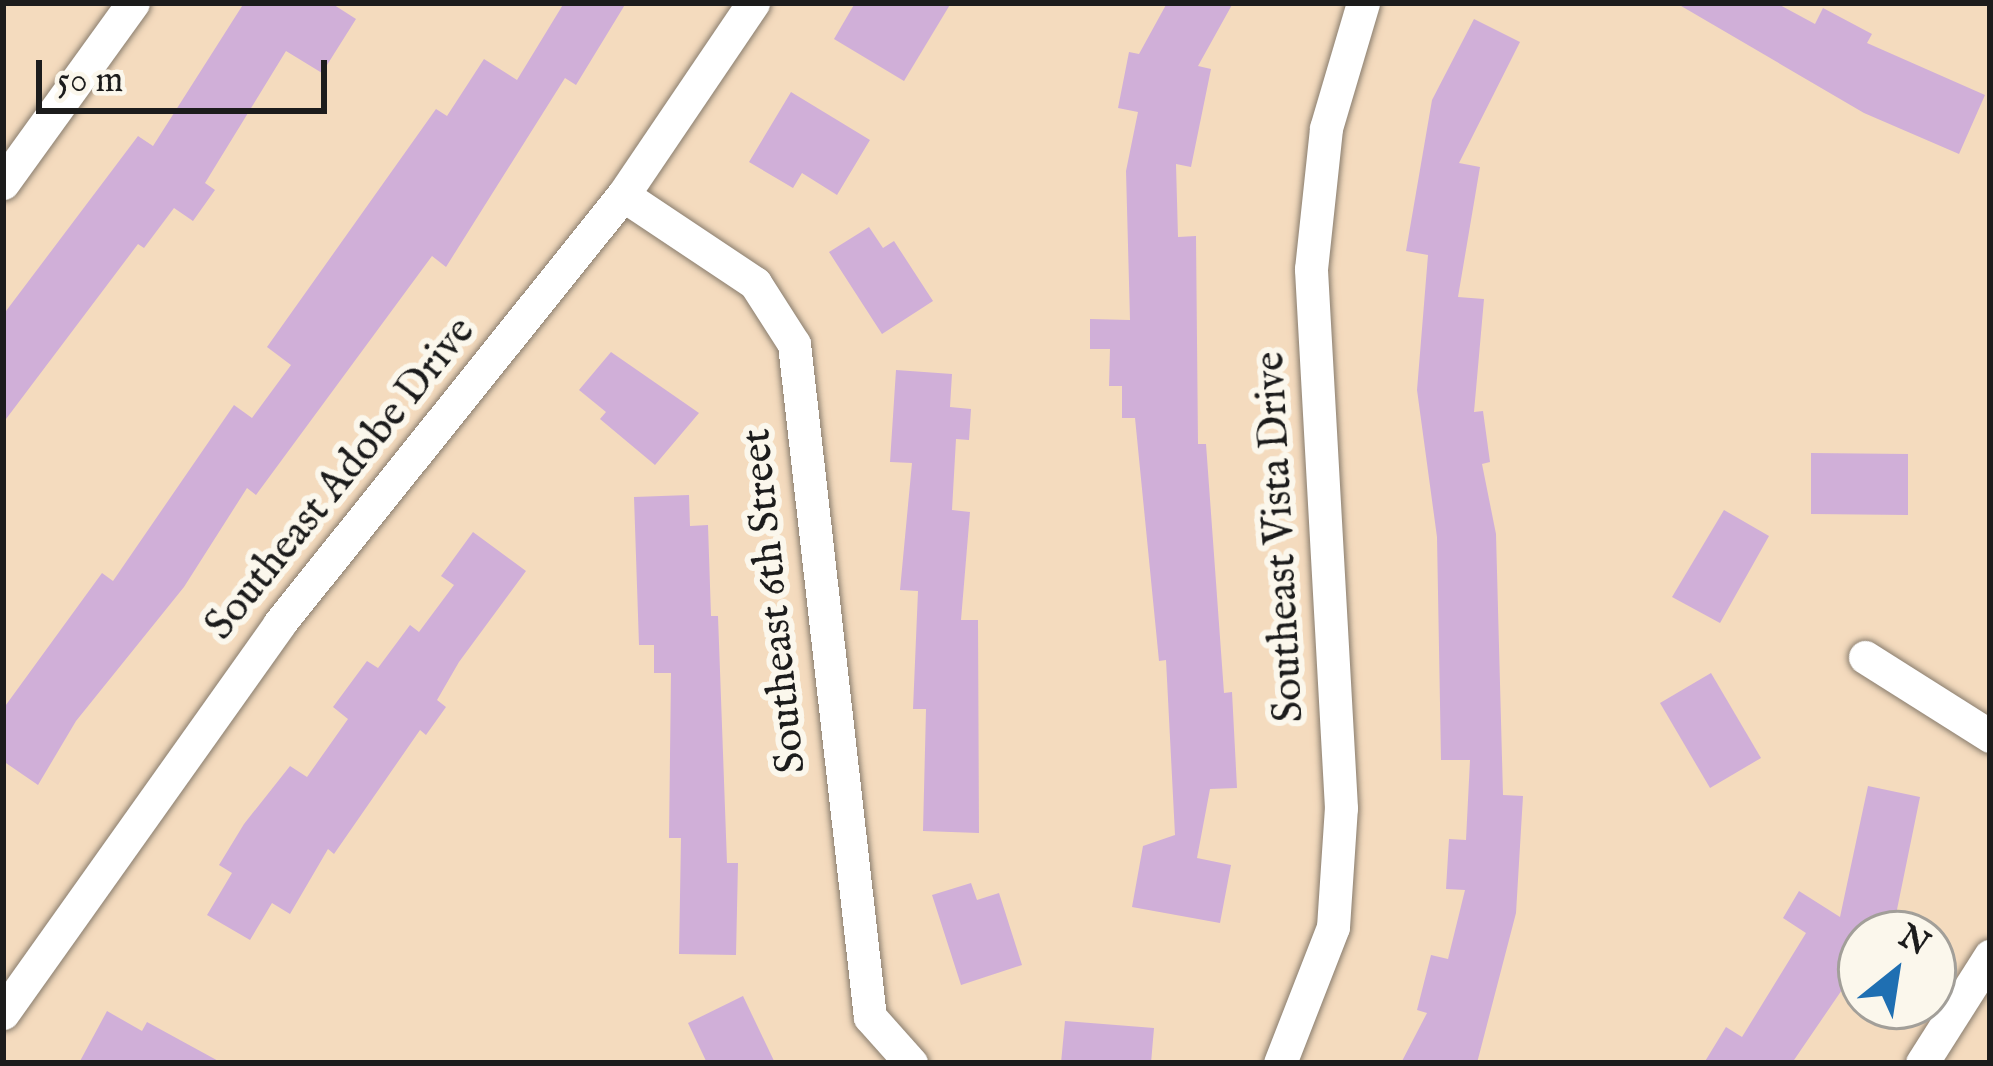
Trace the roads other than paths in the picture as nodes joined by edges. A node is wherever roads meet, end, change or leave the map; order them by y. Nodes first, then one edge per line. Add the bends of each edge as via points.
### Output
1 (133, 3) edge
2 (753, 3) edge
3 (1363, 3) edge
4 (3, 184) edge
5 (623, 195) junction
6 (1865, 657) dead end
7 (1990, 736) edge
8 (1990, 956) edge
9 (3, 1013) edge
10 (911, 1063) edge
11 (1280, 1063) edge
12 (1922, 1063) edge

1 - 4 street
2 - 5 street, Southeast Adobe Drive
3 - 11 street, Southeast Vista Drive via 1326,128 1311,269 1341,808 1333,927
5 - 9 street, Southeast Adobe Drive via 279,624
5 - 10 street, Southeast 6th Street via 755,283 794,344 870,1017
6 - 7 street
8 - 12 street

